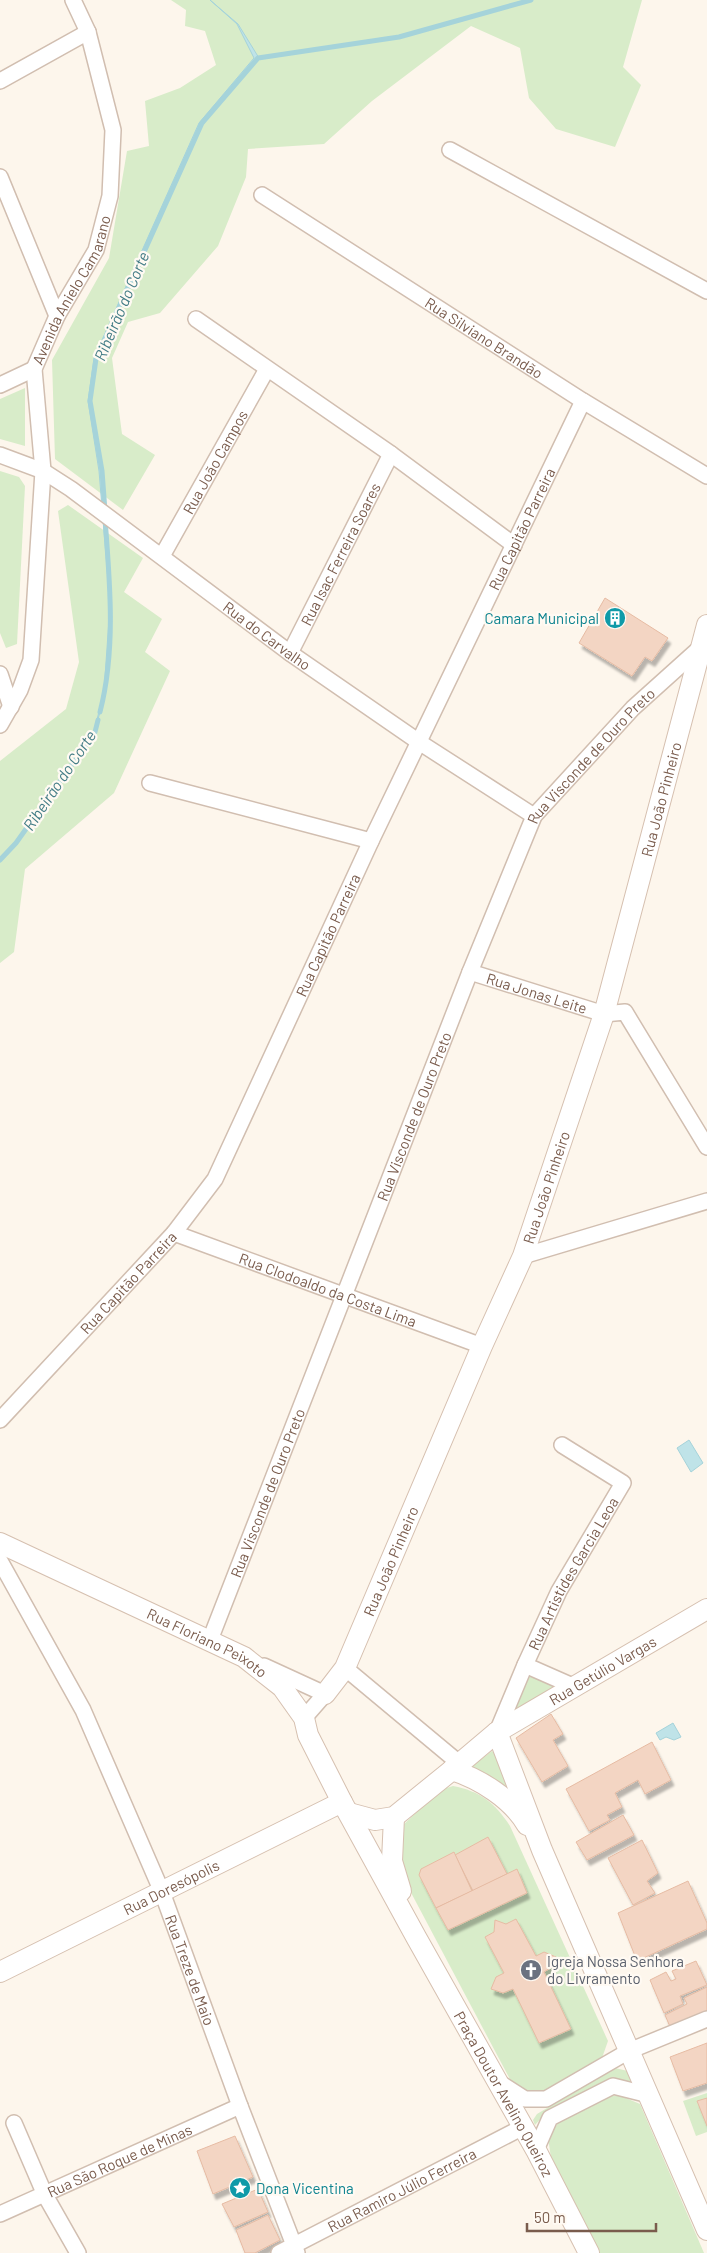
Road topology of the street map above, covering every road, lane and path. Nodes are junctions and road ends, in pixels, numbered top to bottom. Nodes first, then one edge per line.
1 (73, 0) edge
2 (88, 32) junction
3 (0, 81) edge
4 (450, 150) dead end
5 (0, 177) edge
6 (262, 195) dead end
7 (707, 292) edge
8 (57, 316) junction
9 (196, 319) dead end
10 (34, 369) junction
11 (267, 369) junction
12 (0, 386) edge
13 (583, 400) junction
14 (391, 454) junction
15 (0, 455) edge
16 (43, 471) junction
17 (707, 476) edge
18 (514, 545) junction
19 (162, 556) junction
20 (707, 625) edge
21 (702, 646) junction
22 (290, 653) junction
23 (23, 680) junction
24 (2, 684) edge
25 (10, 707) junction
26 (0, 726) edge
27 (419, 742) junction
28 (150, 783) dead end
29 (534, 816) junction
30 (371, 841) junction
31 (470, 972) junction
32 (604, 1014) junction
33 (707, 1147) edge
34 (707, 1201) edge
35 (174, 1233) junction
36 (523, 1256) junction
37 (345, 1297) junction
38 (482, 1346) junction
39 (0, 1420) edge
40 (562, 1445) dead end
41 (0, 1543) edge
42 (0, 1561) edge
43 (707, 1609) edge
44 (210, 1640) junction
45 (244, 1657) junction
46 (525, 1665) junction
47 (345, 1668) junction
48 (575, 1687) junction
49 (316, 1690) junction
50 (300, 1711) junction
51 (497, 1732) junction
52 (455, 1767) junction
53 (346, 1807) junction
54 (394, 1817) junction
55 (542, 1850) junction
56 (162, 1892) junction
57 (416, 1937) junction
58 (0, 1972) edge
59 (707, 2019) edge
60 (629, 2051) junction
61 (499, 2082) junction
62 (649, 2095) junction
63 (240, 2106) junction
64 (14, 2123) dead end
65 (523, 2127) junction
66 (540, 2142) junction
67 (45, 2194) junction
68 (0, 2214) edge
69 (707, 2230) edge
70 (295, 2249) edge
71 (78, 2253) edge
72 (279, 2253) edge
73 (589, 2253) edge

1 - 2 street, Avenida Anielo Camarano
2 - 3 street
2 - 8 street, Avenida Anielo Camarano
4 - 7 street
5 - 8 street
6 - 13 street, Rua Silviano Brandão
8 - 10 street, Avenida Anielo Camarano
9 - 11 street
10 - 12 street
10 - 16 street, Avenida Anielo Camarano
11 - 14 street
11 - 19 street, Rua João Campos
13 - 17 street, Rua Silviano Brandão
13 - 18 street, Rua Capitão Parreira
14 - 18 street
14 - 22 street, Rua Isac Ferreira Soares
15 - 16 street, Rua do Carvalho
16 - 19 street, Rua do Carvalho
16 - 23 street, Avenida Anielo Camarano
18 - 27 street, Rua Capitão Parreira
19 - 22 street, Rua do Carvalho
20 - 21 street, Rua João Pinheiro
21 - 29 street, Rua Visconde de Ouro Preto
21 - 32 street, Rua João Pinheiro
22 - 27 street, Rua do Carvalho
23 - 24 street
23 - 25 street, Avenida Anielo Camarano
24 - 25 street
25 - 26 street, Avenida Anielo Camarano
27 - 29 street, Rua do Carvalho
27 - 30 street, Rua Capitão Parreira
28 - 30 street
29 - 31 street, Rua Visconde de Ouro Preto
30 - 35 street, Rua Capitão Parreira
31 - 32 street, Rua Jonas Leite
31 - 37 street, Rua Visconde de Ouro Preto
32 - 33 street, Rua Jonas Leite
32 - 36 street, Rua João Pinheiro
34 - 36 street
35 - 37 street, Rua Clodoaldo da Costa Lima
35 - 39 street, Rua Capitão Parreira
36 - 38 street, Rua João Pinheiro
37 - 38 street, Rua Clodoaldo da Costa Lima
37 - 44 street, Rua Visconde de Ouro Preto
38 - 47 street, Rua João Pinheiro
40 - 46 street, Rua Artistides Garcia Leoa
41 - 44 street, Rua Floriano Peixoto
42 - 56 street, Rua Treze de Maio
43 - 48 street, Rua Getúlio Vargas
44 - 45 street, Rua Floriano Peixoto
45 - 49 street
45 - 50 street, Rua Floriano Peixoto
46 - 48 street
46 - 51 street, Rua Artistides Garcia Leoa
47 - 49 street, Rua João Pinheiro
47 - 52 street
48 - 51 street, Rua Getúlio Vargas
49 - 50 street, Rua João Pinheiro
50 - 53 street, Rua Floriano Peixoto
51 - 52 street
51 - 55 street
52 - 54 street
52 - 55 street
53 - 54 street
53 - 56 street, Rua Doresópolis
53 - 57 street, Praça Doutor Avelino Queiroz
54 - 57 street, Praça Doutor Avelino Queiroz
55 - 60 street
56 - 58 street, Rua Doresópolis
56 - 63 street, Rua Treze de Maio
57 - 61 street, Praça Doutor Avelino Queiroz
59 - 60 street
60 - 61 street, Praça Doutor Avelino Queiroz
60 - 62 street
61 - 65 street, Praça Doutor Avelino Queiroz
62 - 66 street, Praça Doutor Avelino Queiroz
62 - 69 street
63 - 67 street, Rua São Roque de Minas
63 - 70 street, Rua Treze de Maio
64 - 67 street
65 - 66 street, Praça Doutor Avelino Queiroz
65 - 70 street, Rua Ramiro Júlio Ferreira
66 - 73 street, Praça Doutor Avelino Queiroz
67 - 68 street, Rua São Roque de Minas
67 - 71 street
70 - 72 street, Rua Ramiro Júlio Ferreira

